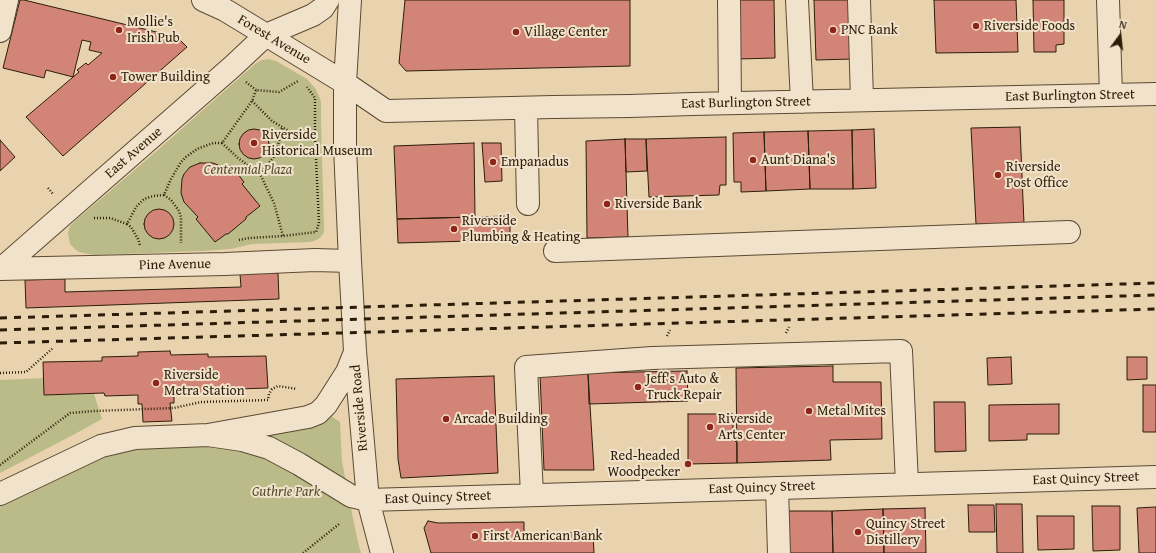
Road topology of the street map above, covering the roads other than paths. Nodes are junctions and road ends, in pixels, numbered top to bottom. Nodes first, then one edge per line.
1 (8, 0) edge
2 (202, 0) edge
3 (328, 0) edge
4 (350, 0) edge
5 (729, 0) edge
6 (797, 0) edge
7 (859, 0) edge
8 (1108, 0) edge
9 (0, 31) edge
10 (266, 35) junction
11 (345, 83) junction
12 (1156, 94) edge
13 (1111, 95) junction
14 (862, 100) junction
15 (802, 102) junction
16 (730, 103) junction
17 (526, 108) junction
18 (528, 204) dead end
19 (1069, 232) dead end
20 (555, 251) dead end
21 (350, 261) junction
22 (1, 269) edge
23 (355, 351) junction
24 (208, 435) junction
25 (1156, 477) edge
26 (906, 484) junction
27 (777, 488) junction
28 (0, 494) edge
29 (532, 496) junction
30 (368, 500) junction
31 (382, 553) edge
32 (778, 553) edge

1 - 9 street
2 - 10 street, Forest Avenue
3 - 10 street
4 - 11 street, Riverside Road
5 - 16 street
6 - 15 street
7 - 14 street
8 - 13 street
10 - 11 street, Forest Avenue
10 - 22 street, East Avenue
11 - 17 street, East Burlington Street
11 - 21 street, Riverside Road
12 - 13 street, East Burlington Street
13 - 14 street, East Burlington Street
14 - 15 street, East Burlington Street
15 - 16 street, East Burlington Street
16 - 17 street, East Burlington Street
17 - 18 street
19 - 20 street
21 - 22 street, Pine Avenue
21 - 23 street, Riverside Road
23 - 24 street
23 - 30 street, Riverside Road
24 - 28 street
24 - 30 street, East Quincy Street
25 - 26 street, East Quincy Street
26 - 27 street, East Quincy Street
26 - 29 street
27 - 29 street, East Quincy Street
27 - 32 street
29 - 30 street, East Quincy Street
30 - 31 street, Riverside Road

